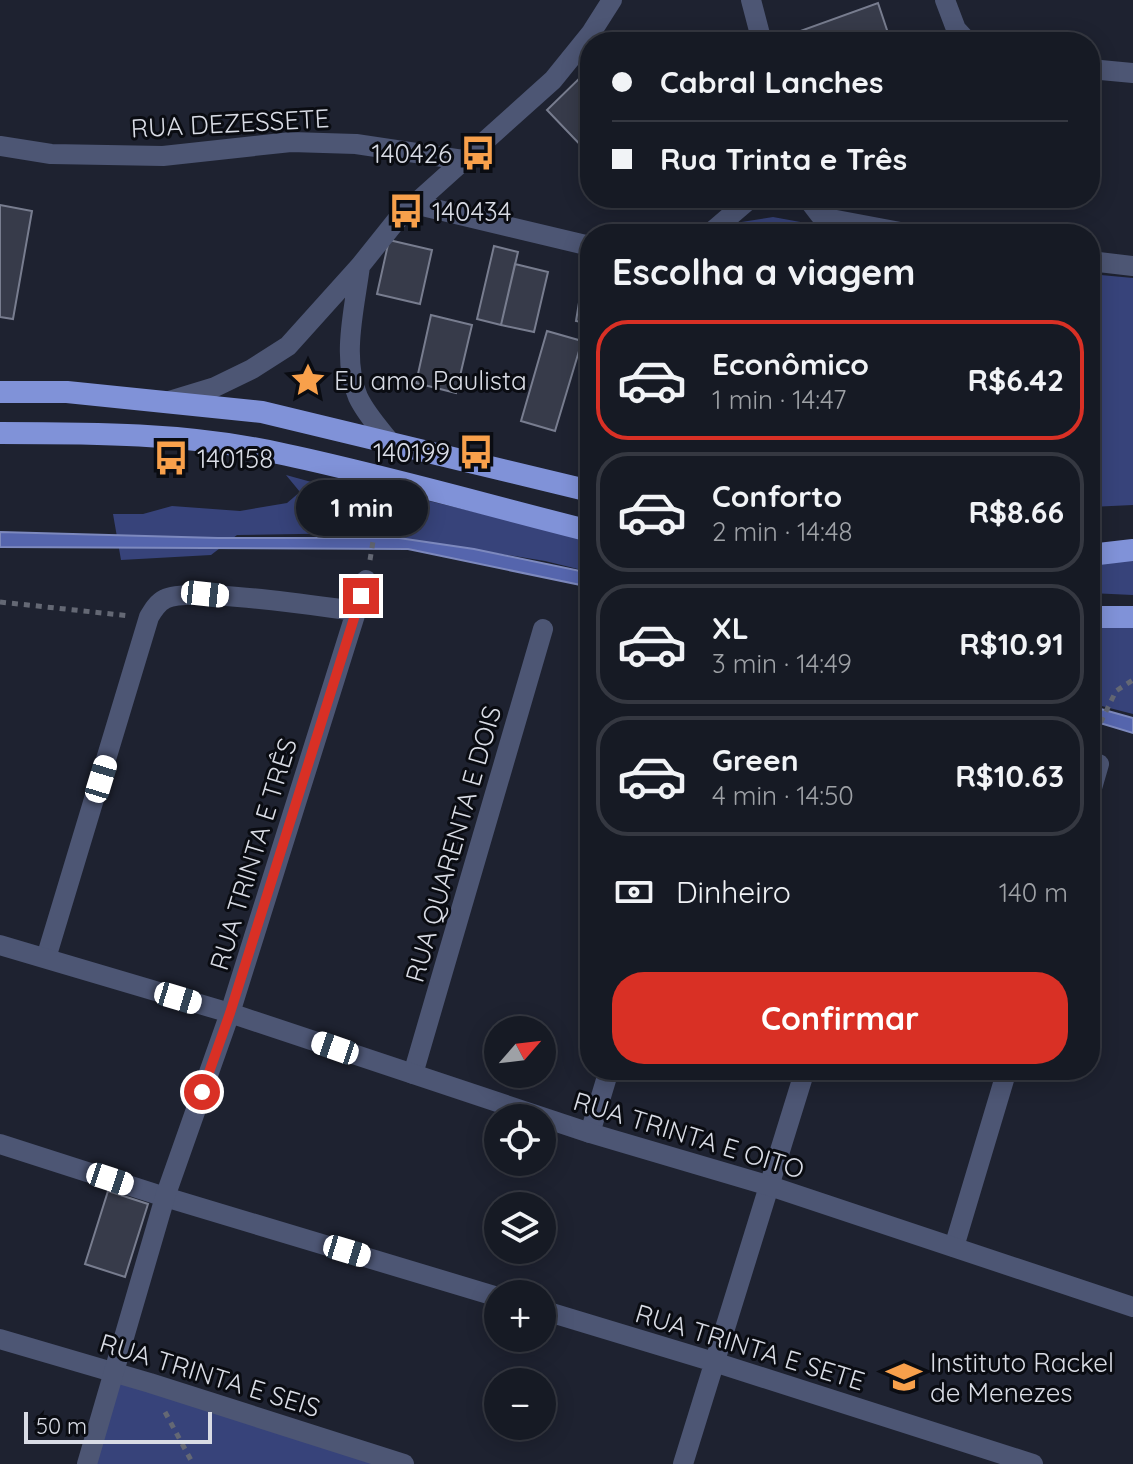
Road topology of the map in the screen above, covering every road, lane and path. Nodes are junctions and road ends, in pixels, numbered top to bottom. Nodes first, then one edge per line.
1 (612, 0) edge
2 (751, 0) edge
3 (945, 0) edge
4 (592, 32) edge
5 (759, 32) edge
6 (959, 32) edge
7 (580, 47) edge
8 (1100, 70) edge
9 (1133, 73) edge
10 (0, 146) edge
11 (463, 160) junction
12 (414, 204) junction
13 (739, 208) edge
14 (815, 208) edge
15 (721, 224) edge
16 (858, 224) edge
17 (580, 244) edge
18 (1100, 262) edge
19 (360, 266) junction
20 (1133, 266) edge
21 (0, 392) edge
22 (167, 401) junction
23 (0, 433) edge
24 (391, 443) junction
25 (580, 489) edge
26 (377, 515) dead end
27 (580, 528) edge
28 (1133, 550) edge
29 (1100, 554) edge
30 (370, 558) dead end
31 (366, 580) dead end
32 (0, 602) edge
33 (356, 611) junction
34 (149, 617) junction
35 (1100, 617) edge
36 (1133, 617) edge
37 (543, 629) dead end
38 (1133, 680) edge
39 (1100, 724) edge
40 (0, 945) edge
41 (46, 958) junction
42 (230, 1013) junction
43 (413, 1074) junction
44 (606, 1080) edge
45 (802, 1080) edge
46 (1004, 1080) edge
47 (590, 1133) junction
48 (0, 1144) edge
49 (770, 1186) junction
50 (165, 1197) junction
51 (954, 1247) junction
52 (484, 1293) edge
53 (1132, 1305) edge
54 (556, 1314) edge
55 (0, 1339) edge
56 (714, 1362) junction
57 (115, 1372) junction
58 (150, 1383) junction
59 (87, 1464) edge
60 (193, 1464) edge
61 (404, 1464) edge
62 (683, 1464) edge
63 (1033, 1464) edge

1 - 4 street
2 - 5 street
3 - 6 street
7 - 11 street
8 - 9 street
10 - 11 street, RUA DEZESSETE
11 - 12 street
12 - 17 street
12 - 19 street
13 - 15 street
14 - 16 street
18 - 20 street
19 - 22 street
19 - 24 street
21 - 22 highway
22 - 24 highway
23 - 27 highway
24 - 25 highway
26 - 30 path
28 - 29 highway
31 - 33 street, RUA TRINTA E TRÊS
32 - 34 path
33 - 34 street
33 - 42 street, RUA TRINTA E TRÊS
34 - 41 street
35 - 36 highway
37 - 43 street, RUA QUARENTA E DOIS
38 - 39 path
40 - 41 street, RUA TRINTA E OITO
41 - 42 street, RUA TRINTA E OITO
42 - 43 street, RUA TRINTA E OITO
42 - 50 street, RUA TRINTA E TRÊS
43 - 47 street, RUA TRINTA E OITO
44 - 47 street
45 - 49 street
46 - 51 street
47 - 49 street, RUA TRINTA E OITO
48 - 50 street
49 - 51 street, RUA TRINTA E OITO
49 - 56 street
50 - 52 street
50 - 57 street, RUA TRINTA E TRÊS
51 - 53 street, RUA TRINTA E OITO
54 - 56 street, RUA TRINTA E SETE
55 - 57 street, RUA TRINTA E SEIS
56 - 62 street
56 - 63 street, RUA TRINTA E SETE
57 - 58 street, RUA TRINTA E SEIS
57 - 59 street, RUA TRINTA E TRÊS
58 - 60 path
58 - 61 street, RUA TRINTA E SEIS

